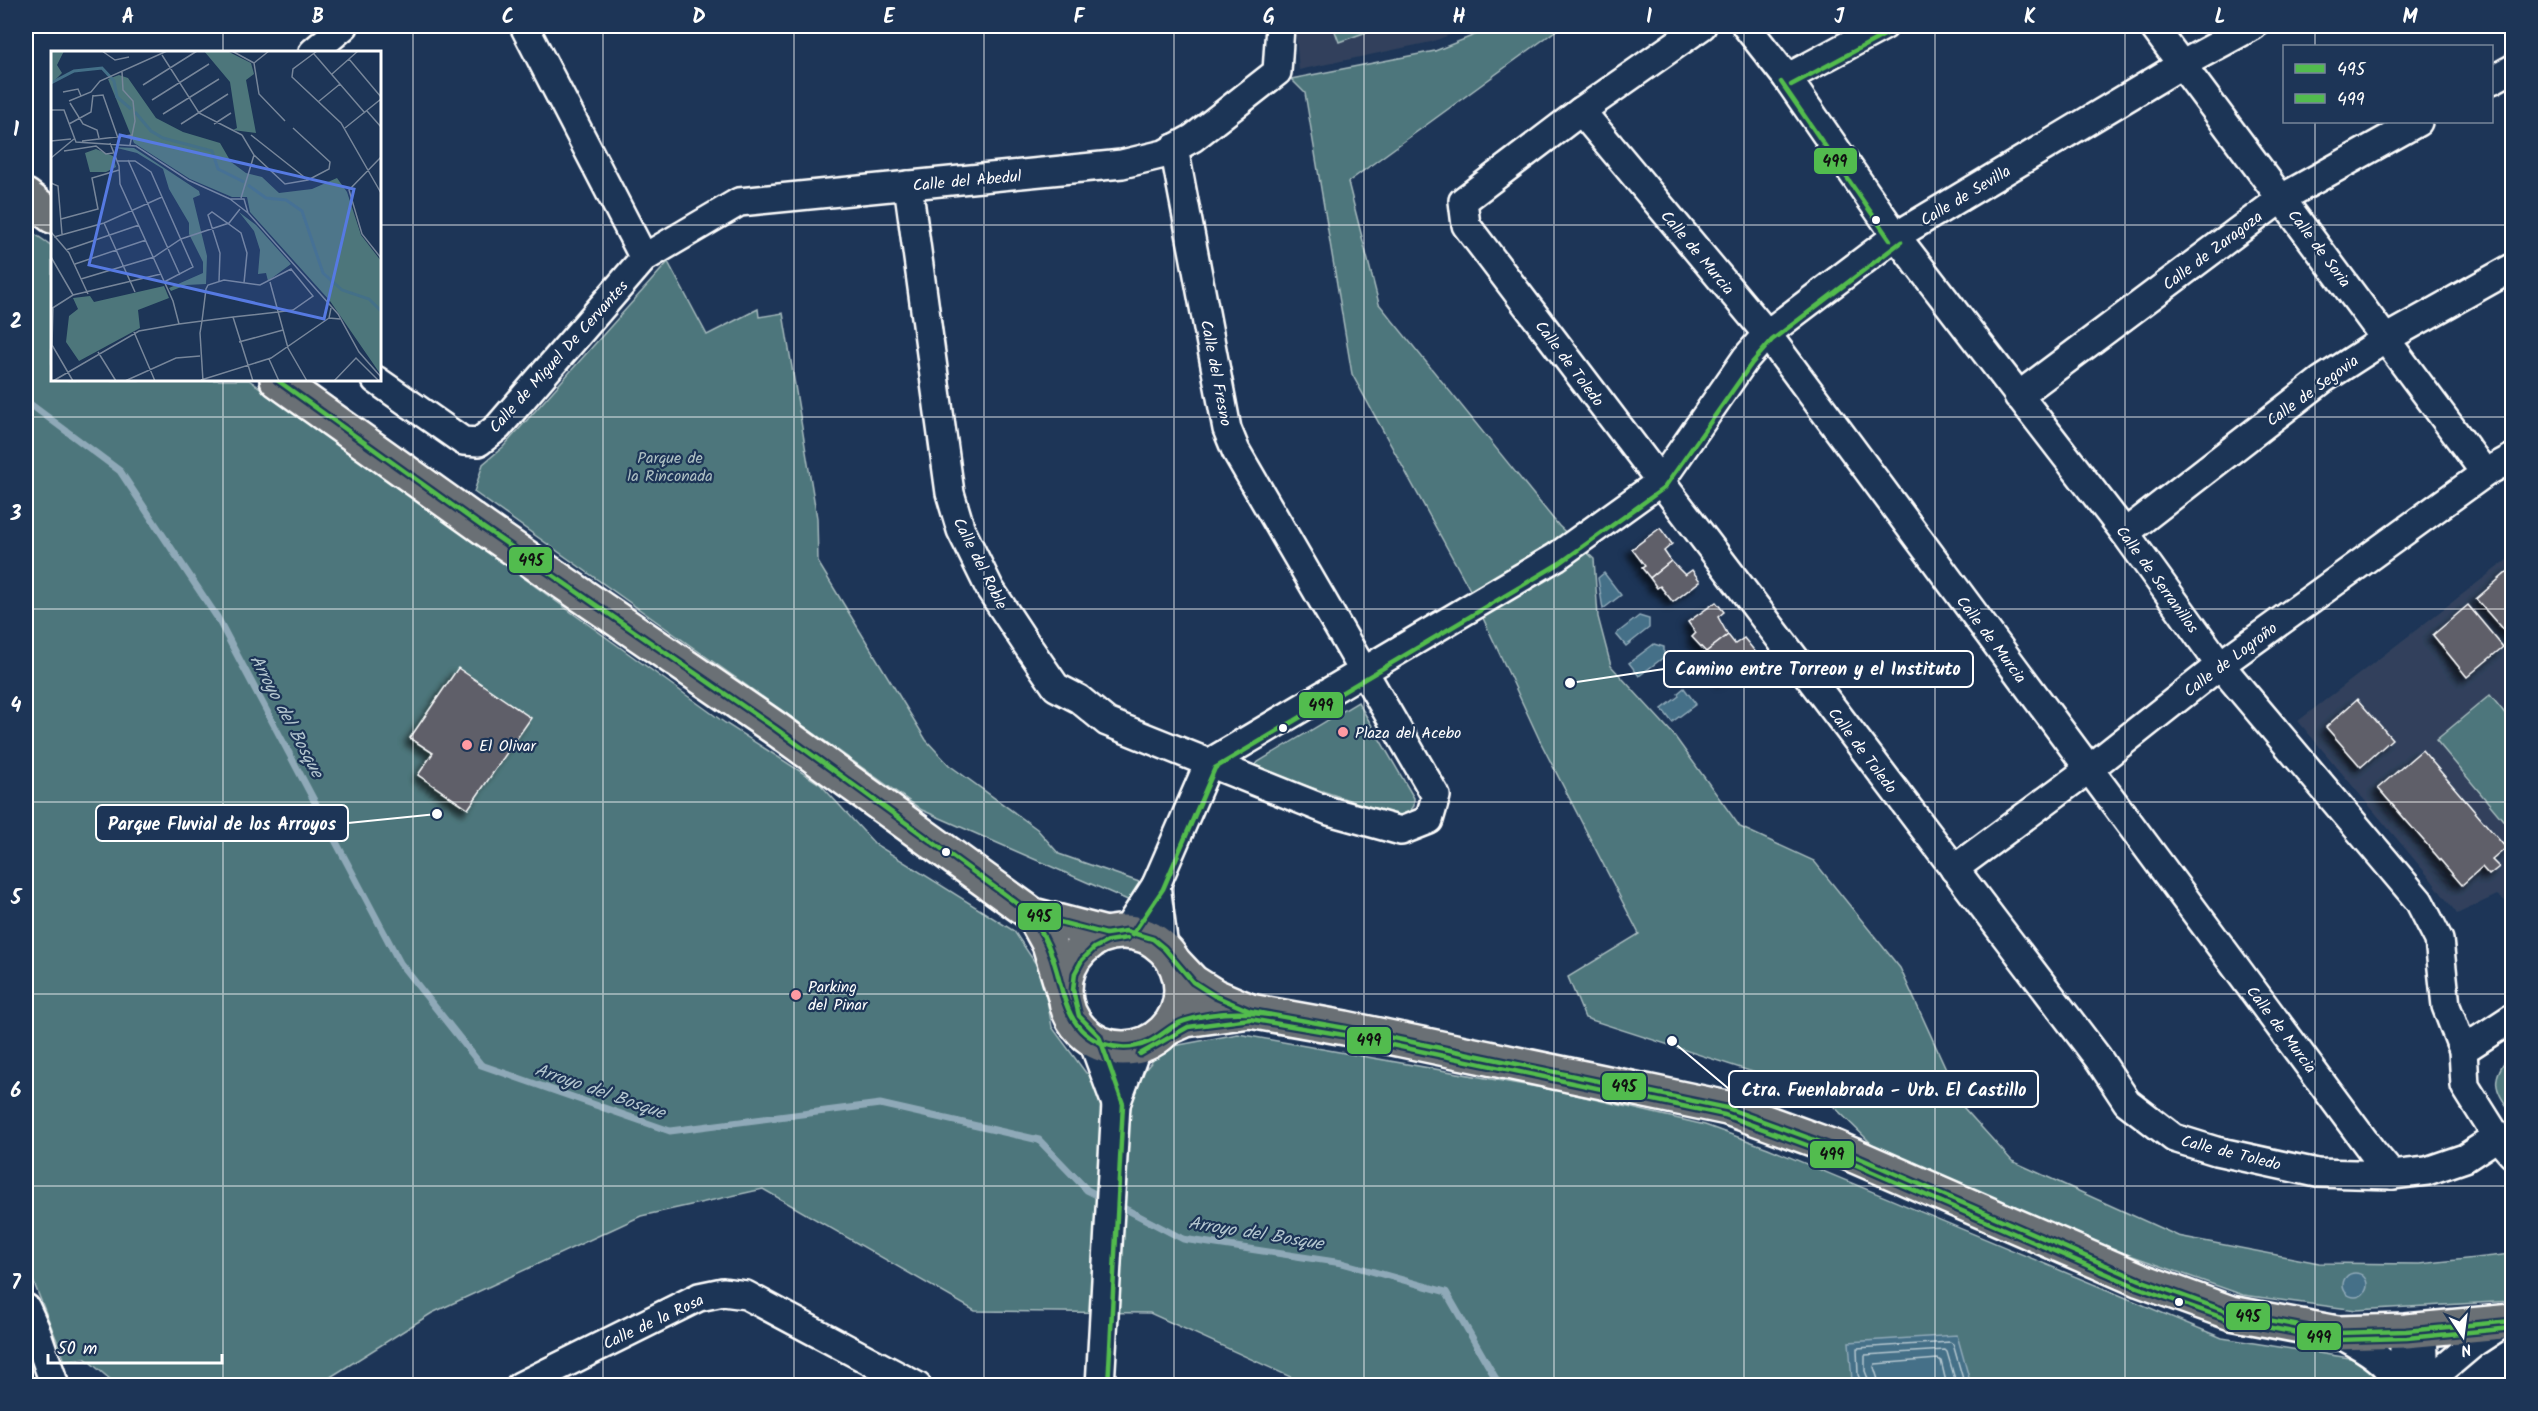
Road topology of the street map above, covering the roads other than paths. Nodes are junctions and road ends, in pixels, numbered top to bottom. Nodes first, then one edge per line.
1 (344, 26) edge
2 (524, 26) edge
3 (1280, 26) edge
4 (1702, 26) edge
5 (1746, 26) edge
6 (1884, 26) edge
7 (2153, 26) edge
8 (2253, 26) edge
9 (315, 51) edge
10 (2181, 65) junction
11 (2512, 69) edge
12 (1787, 78) junction
13 (2493, 79) edge
14 (1581, 111) junction
15 (2416, 123) edge
16 (1174, 148) junction
17 (908, 184) junction
18 (26, 196) edge
19 (2282, 198) junction
20 (51, 215) edge
21 (1896, 236) junction
22 (644, 258) junction
23 (2512, 268) edge
24 (1767, 334) junction
25 (2386, 338) junction
26 (278, 381) edge
27 (377, 381) edge
28 (2018, 396) junction
29 (2512, 458) edge
30 (2485, 473) junction
31 (1660, 482) junction
32 (2125, 532) junction
33 (2220, 665) junction
34 (1364, 673) junction
35 (1209, 763) junction
36 (2089, 769) junction
37 (1954, 870) junction
38 (1156, 885) junction
39 (1034, 915) junction
40 (1116, 933) junction
41 (1170, 956) junction
42 (1068, 1008) junction
43 (1251, 1011) junction
44 (2512, 1018) edge
45 (1168, 1028) junction
46 (1092, 1040) junction
47 (1137, 1047) junction
48 (2463, 1050) junction
49 (1116, 1104) junction
50 (2505, 1145) edge
51 (2392, 1175) junction
52 (26, 1308) edge
53 (2508, 1322) edge
54 (2414, 1330) junction
55 (2337, 1333) junction
56 (2416, 1385) edge
57 (55, 1386) edge
58 (520, 1386) edge
59 (917, 1386) edge
60 (1100, 1386) edge
61 (2396, 1386) edge

1 - 9 street
2 - 22 street
3 - 16 street, Calle del Abedul
4 - 14 street, Calle de Toledo
5 - 12 street, Calle de Serranillos
6 - 12 street
7 - 10 street, Calle de Soria
8 - 10 street, Calle de Sevilla
10 - 19 street, Calle de Soria
10 - 21 street, Calle de Sevilla
11 - 13 street
12 - 21 street, Calle de Serranillos
14 - 24 street, Calle de Murcia
14 - 31 street, Calle de Toledo
15 - 19 street, Calle de Zaragoza
16 - 17 street, Calle del Abedul
16 - 34 street, Calle del Fresno
17 - 22 street, Calle del Abedul
17 - 35 street, Calle del Roble
18 - 20 main road
19 - 25 street, Calle de Soria
19 - 28 street, Calle de Zaragoza
21 - 24 street, Calle de Sevilla
21 - 28 street, Calle de Serranillos
22 - 27 street, Calle de Miguel De Cervantes
23 - 25 street, Calle de Segovia
24 - 31 street, Calle de Sevilla
24 - 36 street, Calle de Murcia
25 - 30 street, Calle de Soria
25 - 32 street, Calle de Segovia
26 - 39 main road
28 - 32 street, Calle de Serranillos
29 - 30 street, Calle de Logroño
30 - 33 street, Calle de Logroño
31 - 34 street, Calle de Sevilla
31 - 37 street, Calle de Toledo
32 - 33 street, Calle de Serranillos
33 - 36 street, Calle de Logroño
33 - 48 street, Calle de Serranillos
34 - 35 street, Calle de Sevilla
34 - 35 street
35 - 38 street
36 - 37 street, Calle de Logroño
36 - 51 street, Calle de Murcia
37 - 51 street, Calle de Toledo
38 - 40 street
38 - 41 street
39 - 40 main road
39 - 42 main road
40 - 41 main road
40 - 42 main road
41 - 43 main road
41 - 45 main road
42 - 46 main road
43 - 45 main road
43 - 55 main road
44 - 48 street
45 - 47 main road
46 - 47 main road
46 - 49 street
47 - 49 street
48 - 50 street, Calle de Serranillos
49 - 60 street
50 - 51 street, Calle de Toledo
52 - 57 street
53 - 54 main road
53 - 56 street
54 - 55 main road
54 - 56 street
55 - 61 street
58 - 59 street, Calle de la Rosa

